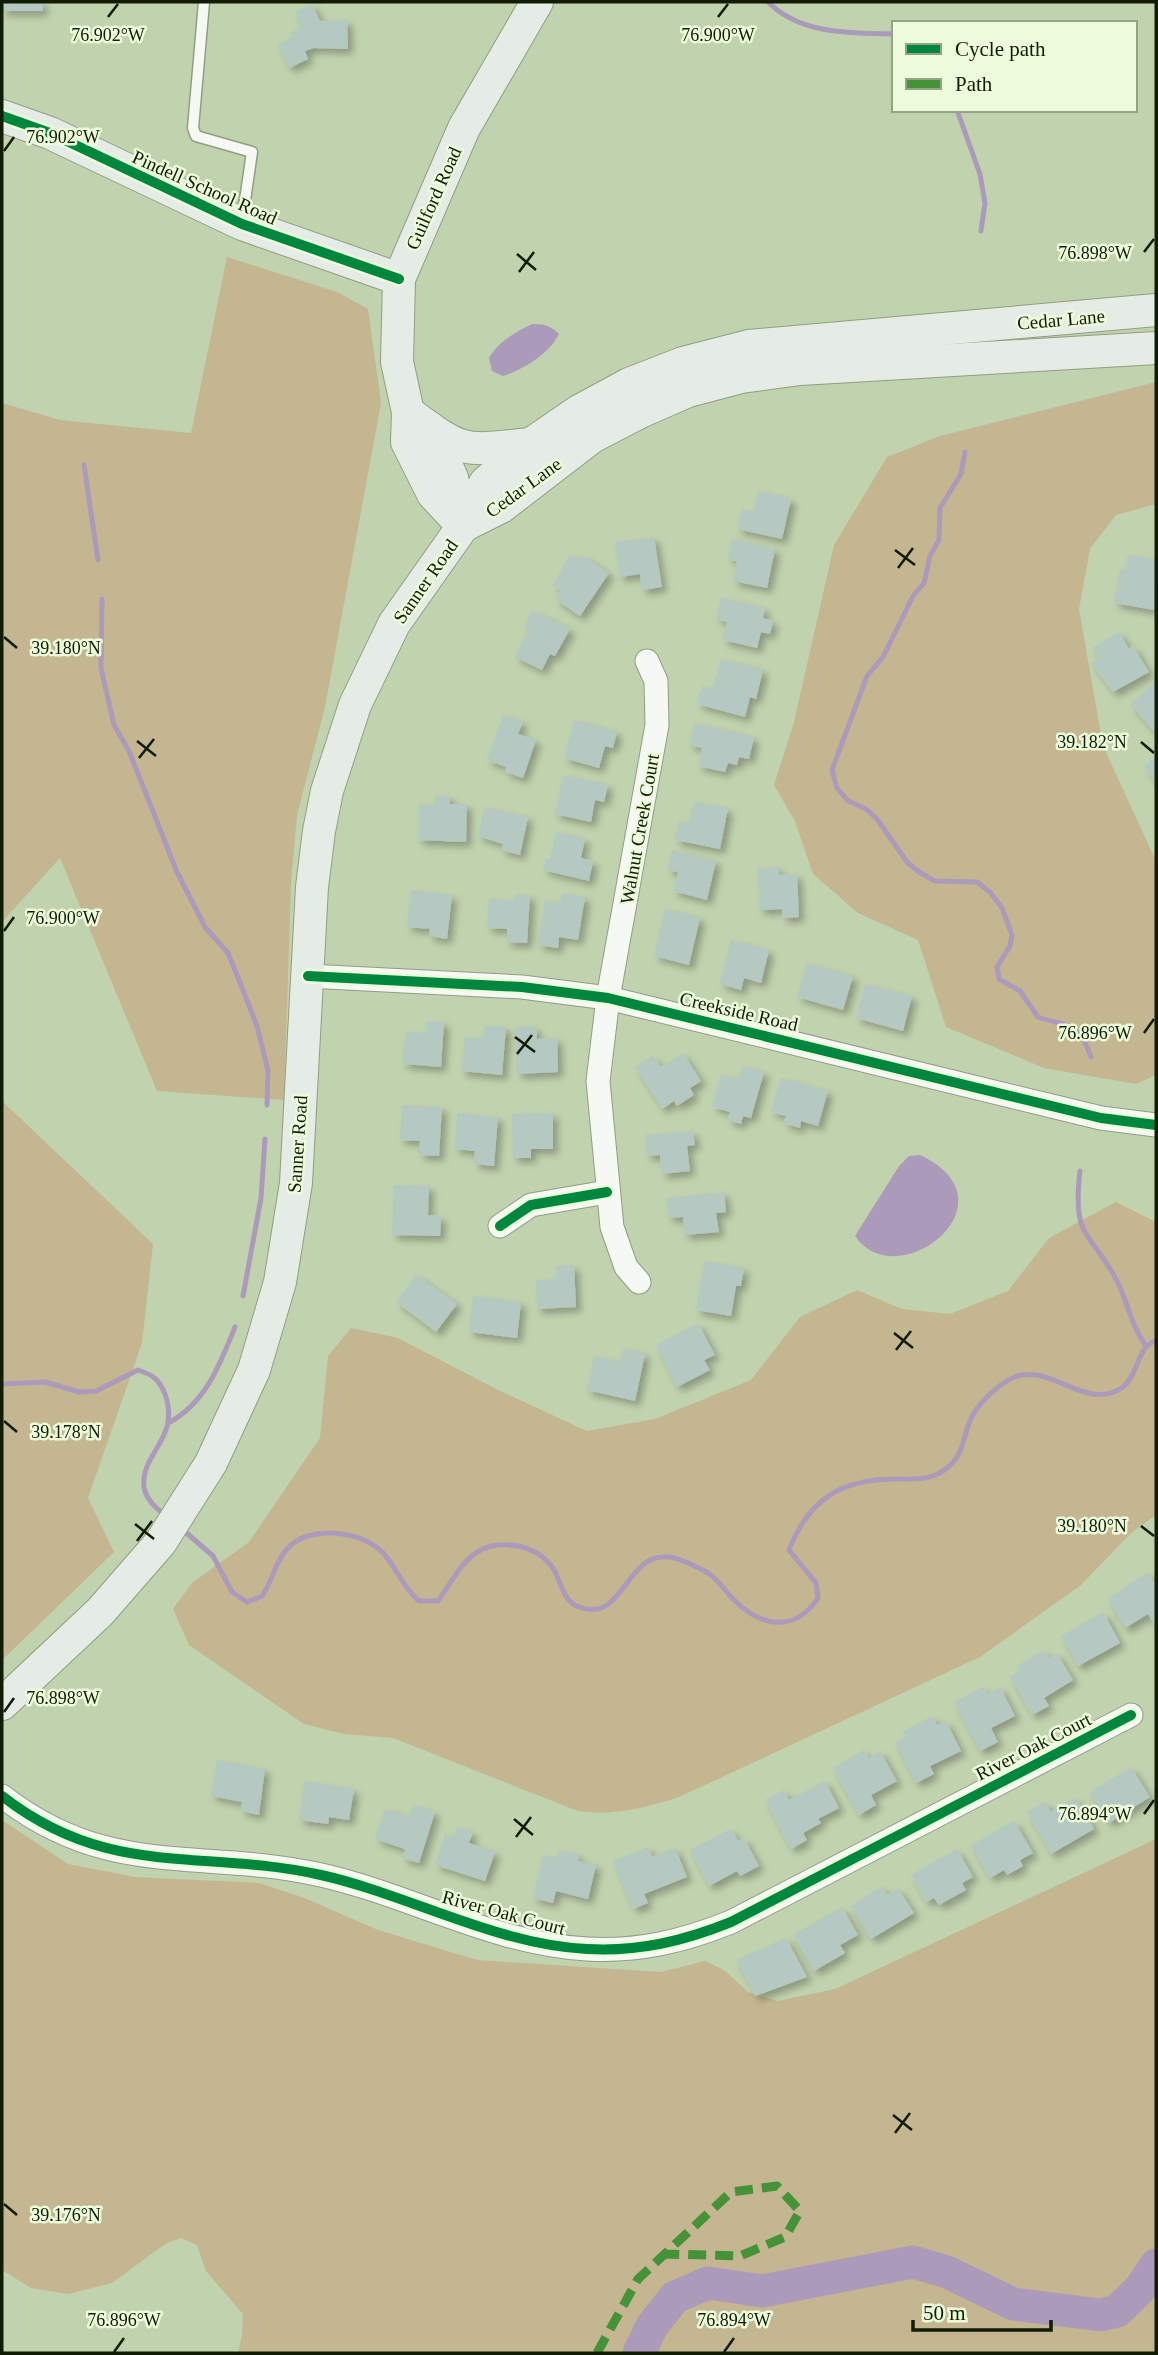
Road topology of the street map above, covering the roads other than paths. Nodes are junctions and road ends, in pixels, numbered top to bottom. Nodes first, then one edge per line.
1 (204, 2) edge
2 (537, 2) edge
3 (2, 116) edge
4 (242, 224) junction
5 (399, 279) junction
6 (1156, 310) edge
7 (1156, 348) edge
8 (419, 420) junction
9 (531, 444) junction
10 (463, 526) junction
11 (647, 660) dead end
12 (308, 975) junction
13 (608, 998) junction
14 (1156, 1125) edge
15 (607, 1192) junction
16 (500, 1226) dead end
17 (639, 1282) dead end
18 (2, 1704) edge
19 (1131, 1715) dead end
20 (2, 1796) edge

1 - 4 lane
2 - 5 main road, Guilford Road
3 - 4 main road, Pindell School Road
4 - 5 main road, Pindell School Road
5 - 8 main road, Guilford Road
6 - 9 main road, Cedar Lane
7 - 10 main road, Cedar Lane
8 - 9 main road
8 - 10 main road, Guilford Road
9 - 10 main road, Cedar Lane
10 - 12 main road, Sanner Road
11 - 13 street, Walnut Creek Court
12 - 13 street, Creekside Road
12 - 18 main road, Sanner Road
13 - 14 street, Creekside Road
13 - 15 street, Walnut Creek Court
15 - 16 street
15 - 17 street, Walnut Creek Court
19 - 20 street, River Oak Court

